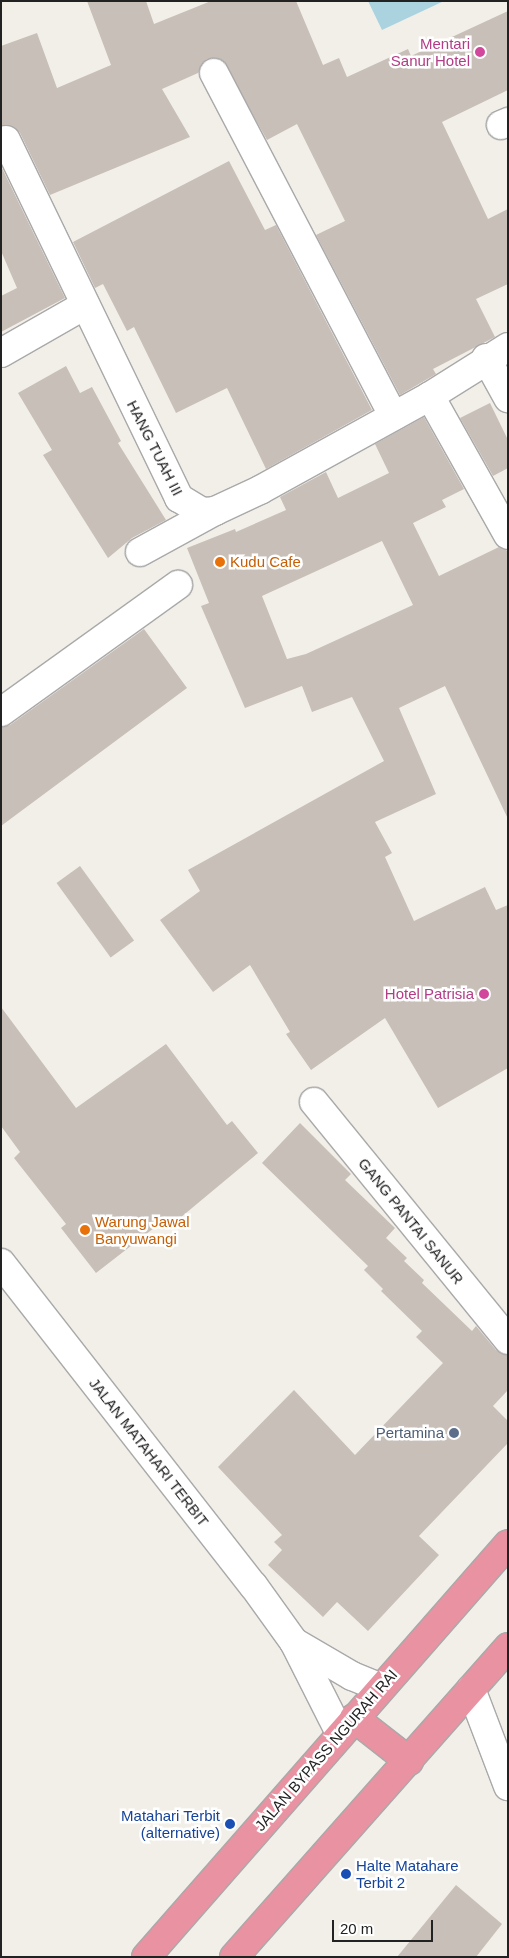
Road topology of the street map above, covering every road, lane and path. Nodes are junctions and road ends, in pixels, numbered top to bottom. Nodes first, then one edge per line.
1 (214, 74) dead end
2 (6, 140) dead end
3 (85, 305) junction
4 (497, 352) edge
5 (1, 353) edge
6 (430, 396) junction
7 (508, 398) edge
8 (393, 416) junction
9 (215, 511) junction
10 (508, 535) edge
11 (140, 552) dead end
12 (178, 585) dead end
13 (1, 712) edge
14 (314, 1102) dead end
15 (1, 1264) edge
16 (508, 1340) edge
17 (508, 1544) edge
18 (294, 1642) junction
19 (508, 1647) edge
20 (381, 1688) junction
21 (471, 1689) junction
22 (347, 1726) junction
23 (409, 1761) junction
24 (508, 1786) edge
25 (146, 1957) edge
26 (234, 1957) edge

1 - 8 street
2 - 3 street, HANG TUAH III
3 - 5 street
3 - 9 street, HANG TUAH III
4 - 6 street
4 - 7 street
6 - 8 street
6 - 10 street
8 - 9 street
9 - 11 street
12 - 13 street
14 - 16 street, GANG PANTAI SANUR
15 - 18 street, JALAN MATAHARI TERBIT
17 - 20 highway, JALAN BYPASS NGURAH RAI
18 - 20 street, JALAN MATAHARI TERBIT
18 - 22 street, JALAN MATAHARI TERBIT
19 - 21 highway
20 - 22 highway, JALAN BYPASS NGURAH RAI
21 - 23 highway
21 - 24 street
22 - 23 highway
22 - 25 highway, JALAN BYPASS NGURAH RAI
23 - 26 highway

